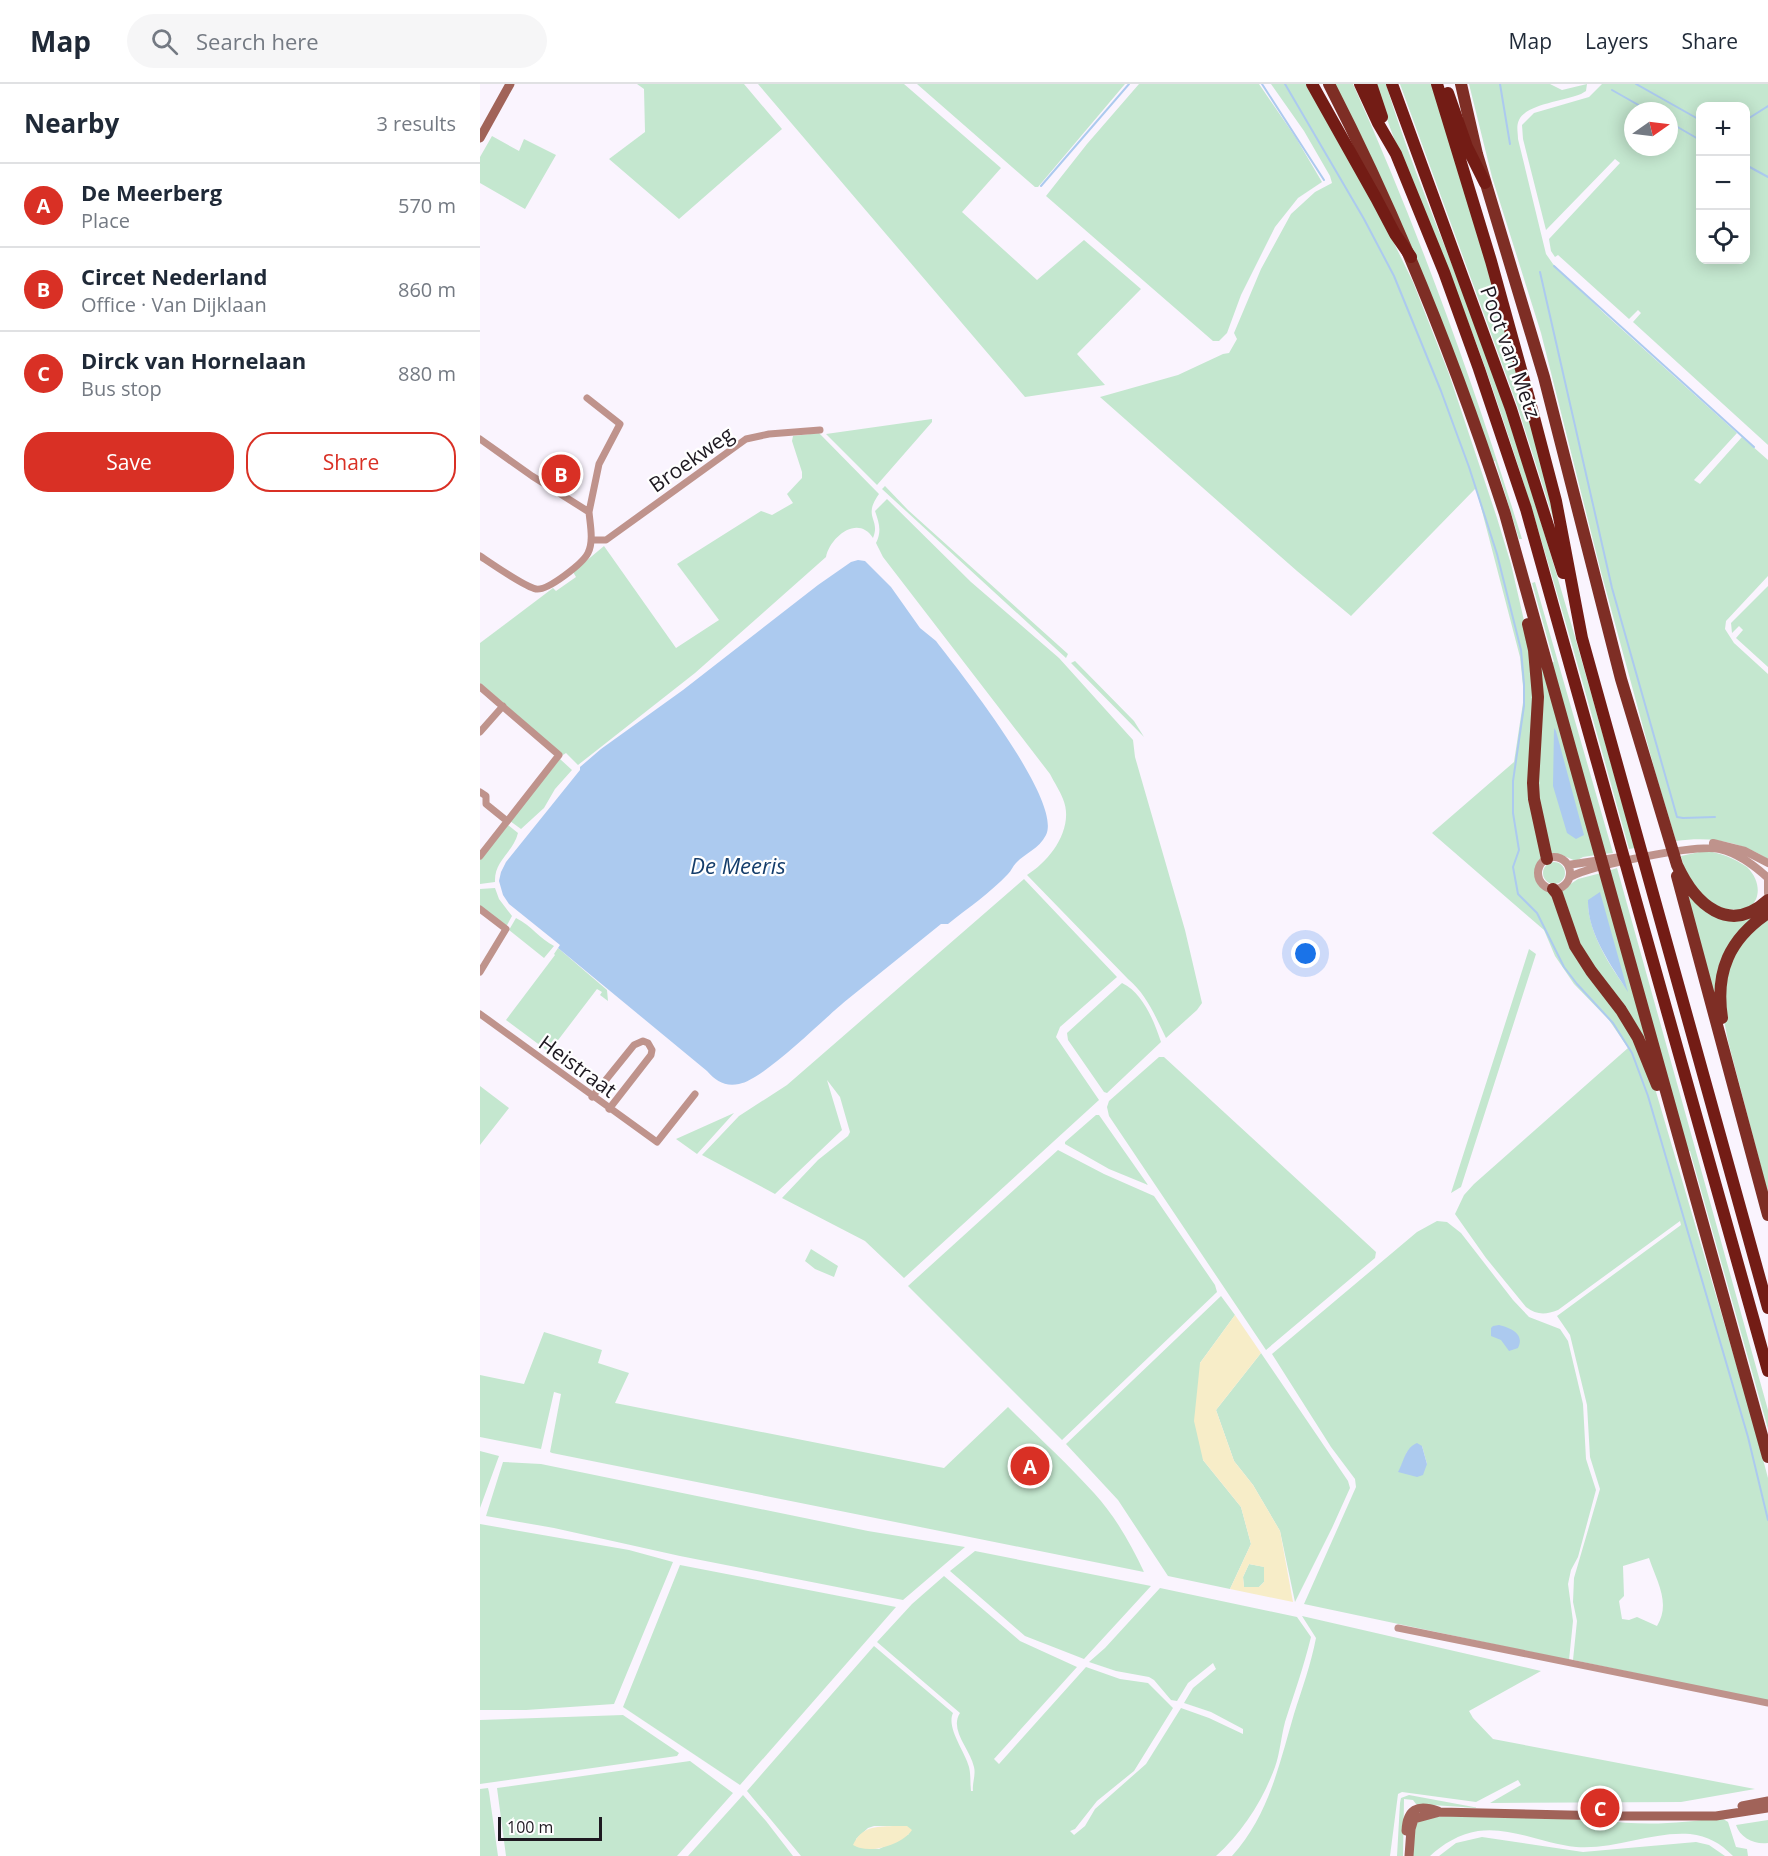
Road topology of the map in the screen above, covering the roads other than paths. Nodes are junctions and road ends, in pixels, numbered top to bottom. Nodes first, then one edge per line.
1 (510, 84) edge
2 (1312, 84) edge
3 (1329, 84) edge
4 (1360, 84) edge
5 (1371, 84) edge
6 (1392, 84) edge
7 (1437, 84) edge
8 (1445, 84) edge
9 (1461, 84) edge
10 (480, 138) edge
11 (1396, 154) junction
12 (1485, 183) junction
13 (1411, 257) junction
14 (587, 398) dead end
15 (820, 430) dead end
16 (480, 439) edge
17 (589, 512) junction
18 (591, 540) junction
19 (480, 556) edge
20 (1523, 578) junction
21 (1582, 638) junction
22 (480, 687) edge
23 (503, 706) junction
24 (480, 732) edge
25 (1654, 788) junction
26 (480, 792) edge
27 (483, 805) edge
28 (507, 821) junction
29 (1682, 848) junction
30 (480, 856) edge
31 (1547, 859) junction
32 (1768, 863) edge
33 (1568, 865) junction
34 (1594, 865) junction
35 (1570, 877) junction
36 (1768, 878) edge
37 (1553, 889) junction
38 (1768, 893) edge
39 (1768, 900) edge
40 (480, 909) edge
41 (1768, 913) edge
42 (482, 970) edge
43 (480, 1014) edge
44 (1733, 1080) junction
45 (695, 1094) dead end
46 (592, 1096) junction
47 (609, 1109) junction
48 (1682, 1148) junction
49 (1768, 1215) edge
50 (1768, 1308) edge
51 (1768, 1371) edge
52 (1768, 1457) edge
53 (1398, 1628) dead end
54 (1768, 1703) edge
55 (1768, 1801) edge
56 (1768, 1808) edge
57 (1692, 1816) junction
58 (1408, 1856) edge

1 - 10 main road
2 - 13 highway
3 - 13 highway
4 - 11 highway
5 - 11 highway
6 - 21 highway, Poot van Metz
7 - 21 highway
8 - 12 highway
9 - 12 highway
11 - 51 highway
12 - 25 highway
13 - 20 highway
14 - 17 street
15 - 18 street, Broekweg
16 - 17 street
17 - 18 street
18 - 19 street
20 - 31 highway
20 - 48 highway
21 - 50 highway
22 - 23 street
23 - 24 street
23 - 28 street
25 - 39 highway
25 - 44 highway
26 - 27 street
27 - 28 street
28 - 30 street
29 - 32 street
29 - 34 street
29 - 36 street
31 - 33 street
31 - 37 street
33 - 34 street
33 - 35 street
34 - 35 street
35 - 37 street
36 - 38 street
37 - 48 highway
40 - 42 street
41 - 44 highway
43 - 46 street, Heistraat
44 - 49 highway
45 - 47 street, Heistraat
46 - 47 street, Heistraat
46 - 47 street
48 - 52 highway
53 - 54 street
55 - 57 main road
56 - 57 main road
57 - 58 main road

